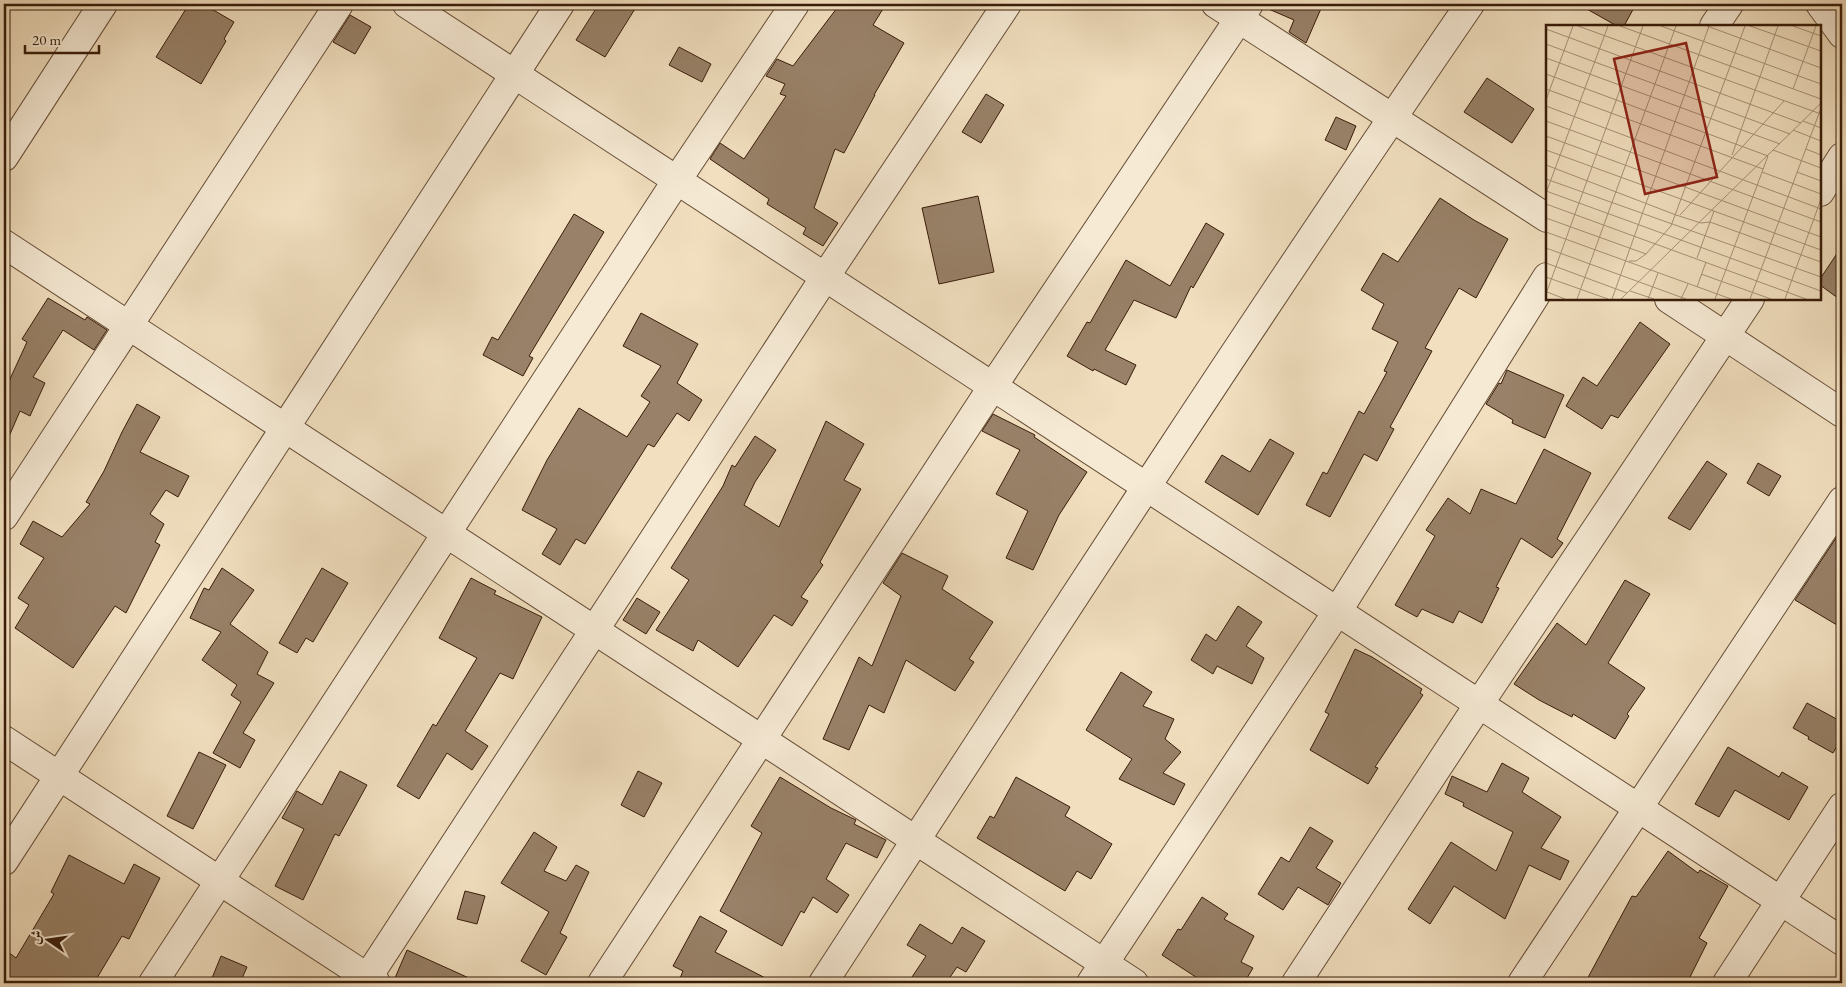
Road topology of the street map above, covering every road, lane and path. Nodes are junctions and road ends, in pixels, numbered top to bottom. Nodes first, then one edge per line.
1 (103, 4) edge
2 (338, 4) edge
3 (407, 4) edge
4 (560, 4) edge
5 (795, 4) edge
6 (1007, 4) edge
7 (1216, 4) edge
8 (1470, 4) edge
9 (1729, 4) edge
10 (1820, 4) edge
11 (1244, 11) edge
12 (1715, 25) edge
13 (1842, 34) edge
14 (514, 73) junction
15 (1392, 118) junction
16 (4, 157) edge
17 (1842, 157) edge
18 (677, 180) junction
19 (1821, 190) edge
20 (1546, 217) edge
21 (4, 244) edge
22 (825, 277) junction
23 (1546, 279) edge
24 (1670, 300) edge
25 (1749, 300) edge
26 (128, 326) junction
27 (1725, 337) junction
28 (993, 386) junction
29 (1842, 413) edge
30 (284, 428) junction
31 (1146, 487) junction
32 (1842, 501) edge
33 (4, 516) edge
34 (446, 533) junction
35 (1337, 612) junction
36 (594, 630) junction
37 (1479, 704) junction
38 (4, 740) edge
39 (762, 740) junction
40 (59, 776) junction
41 (1842, 807) edge
42 (1637, 808) junction
43 (916, 840) junction
44 (4, 861) edge
45 (220, 881) junction
46 (1780, 901) junction
47 (1842, 941) edge
48 (1098, 973) edge
49 (369, 981) edge
50 (153, 983) edge
51 (602, 983) edge
52 (823, 983) edge
53 (1134, 983) edge
54 (1296, 983) edge
55 (1522, 983) edge
56 (1727, 983) edge

1 - 16 street
2 - 26 street
3 - 14 street
4 - 14 street
5 - 18 street
6 - 22 street
7 - 11 street
8 - 15 street
9 - 12 street
10 - 13 street
11 - 15 street
11 - 28 street
14 - 18 street
14 - 30 street
15 - 20 street
15 - 31 street
17 - 19 street
18 - 22 street
18 - 34 street
21 - 26 street
22 - 28 street
22 - 36 street
23 - 35 street
24 - 27 street
25 - 27 street
26 - 30 street
26 - 33 street
27 - 29 street
27 - 37 street
28 - 31 street
28 - 39 street
30 - 34 street
30 - 40 street
31 - 35 street
31 - 43 street
32 - 42 street
34 - 36 street
34 - 45 street
35 - 37 street
35 - 48 street
36 - 39 street
36 - 49 street
37 - 42 street
37 - 54 street
38 - 40 street
39 - 43 street
39 - 51 street
40 - 44 street
40 - 45 street
41 - 46 street
42 - 46 street
42 - 55 street
43 - 48 street
43 - 52 street
45 - 49 street
45 - 50 street
46 - 47 street
46 - 56 street
48 - 53 street

